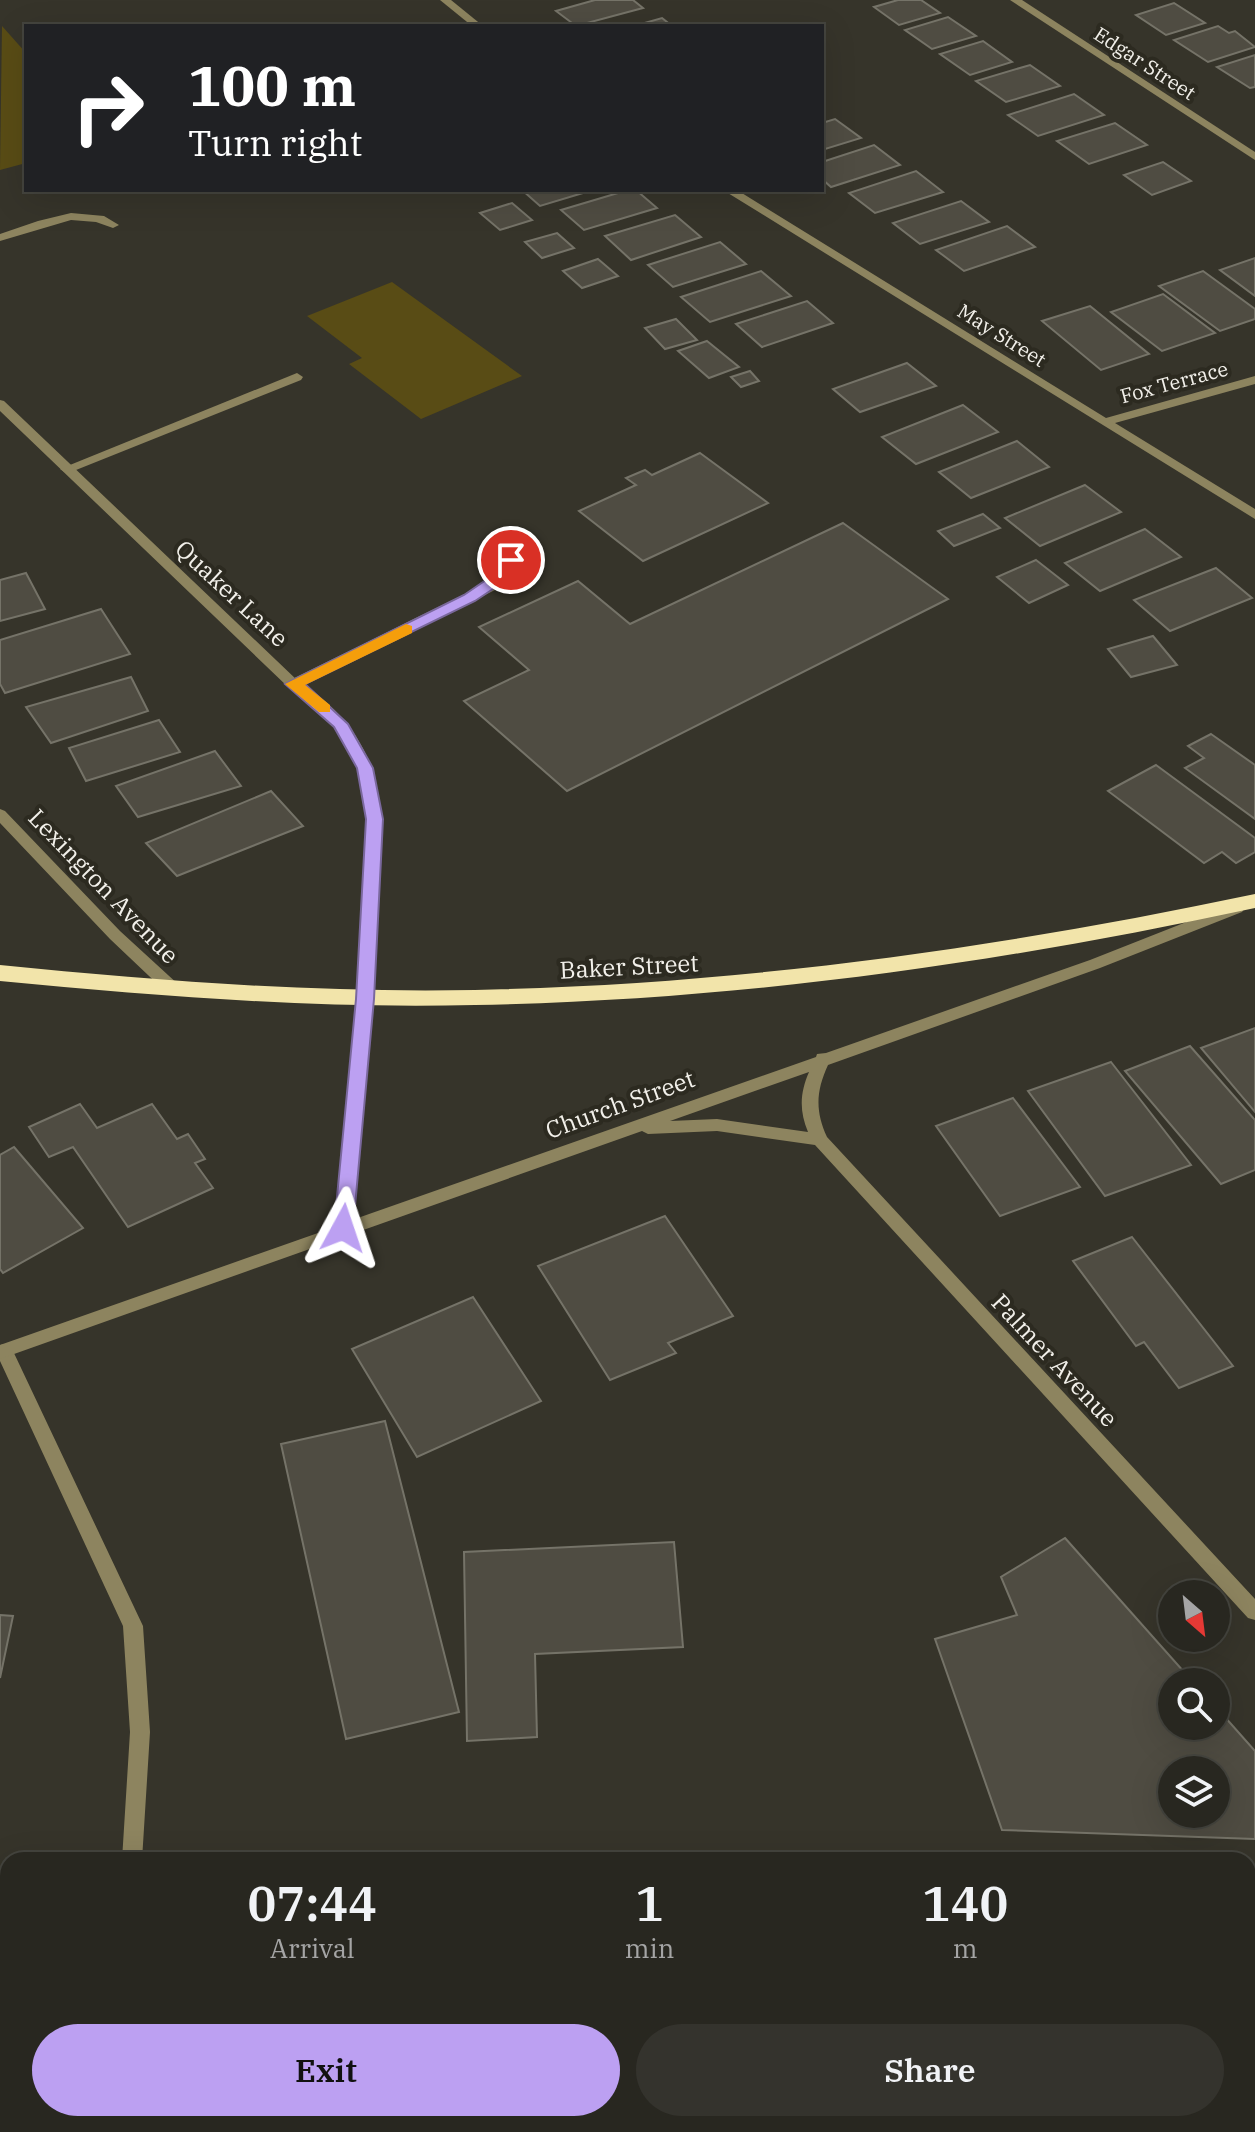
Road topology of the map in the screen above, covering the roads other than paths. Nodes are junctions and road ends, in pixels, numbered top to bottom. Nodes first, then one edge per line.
1 (445, 0) edge
2 (1015, 0) edge
3 (475, 24) edge
4 (1255, 157) edge
5 (732, 192) edge
6 (113, 225) dead end
7 (0, 238) edge
8 (297, 377) dead end
9 (1255, 380) edge
10 (0, 404) edge
11 (1104, 422) junction
12 (66, 469) junction
13 (1255, 515) edge
14 (504, 548) dead end
15 (293, 684) junction
16 (0, 814) edge
17 (1255, 901) edge
18 (0, 973) edge
19 (174, 990) junction
20 (365, 999) junction
21 (823, 1058) junction
22 (630, 1129) junction
23 (820, 1140) junction
24 (343, 1228) junction
25 (2, 1351) edge
26 (1255, 1612) edge
27 (132, 1852) edge

1 - 3 street
2 - 4 street, Edgar Street
5 - 11 street, May Street
6 - 7 street
8 - 12 street
9 - 11 street, Fox Terrace
10 - 12 street, Quaker Lane
11 - 13 street, May Street
12 - 15 street, Quaker Lane
14 - 15 street
15 - 20 street, Quaker Lane
16 - 19 street, Lexington Avenue
17 - 20 highway, Baker Street
17 - 21 street, Church Street
18 - 19 highway, Baker Street
19 - 20 highway, Baker Street
20 - 24 street, Quaker Lane
21 - 22 street, Church Street
21 - 23 street, Palmer Avenue
22 - 23 street
22 - 24 street, Church Street
23 - 26 street, Palmer Avenue
24 - 25 street, Church Street
25 - 27 street

